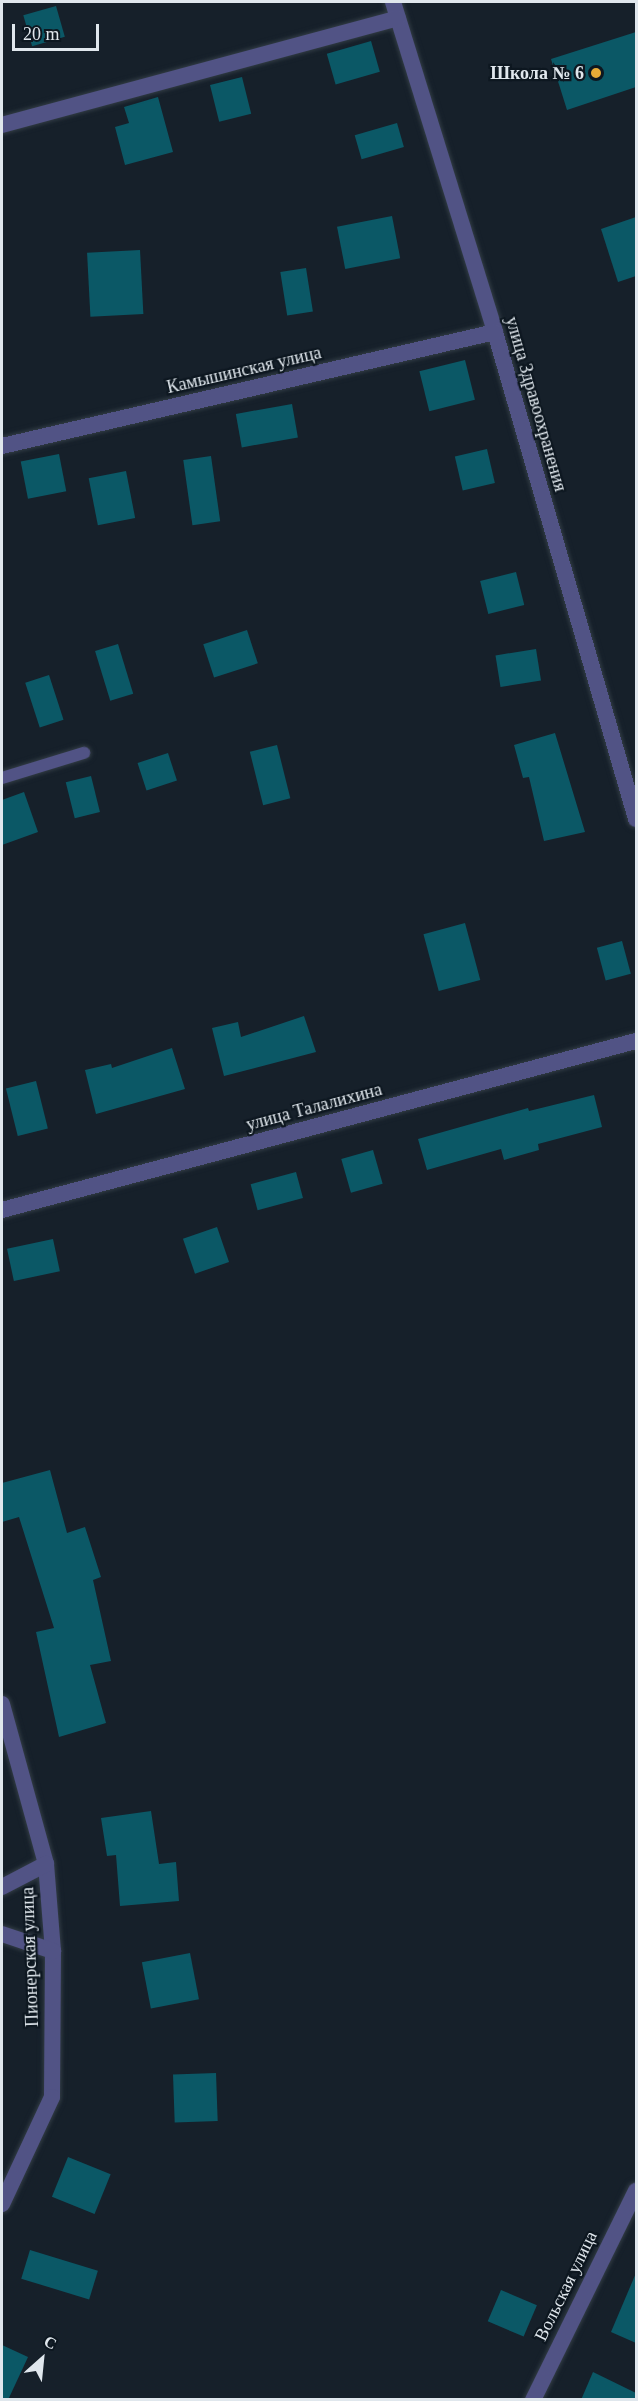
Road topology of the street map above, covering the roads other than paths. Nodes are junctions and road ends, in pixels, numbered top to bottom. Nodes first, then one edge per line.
1 (396, 10) edge
2 (2, 125) edge
3 (495, 332) junction
4 (2, 446) edge
5 (84, 753) dead end
6 (2, 778) edge
7 (636, 819) edge
8 (636, 1041) edge
9 (2, 1210) edge
10 (2, 1704) edge
11 (46, 1864) junction
12 (2, 1887) edge
13 (2, 1934) edge
14 (53, 1951) junction
15 (636, 2191) edge
16 (2, 2204) edge
17 (533, 2400) edge

1 - 2 street
1 - 3 street, улица Здравоохранения
3 - 4 street, Камышинская улица
3 - 7 street, улица Здравоохранения
5 - 6 lane
8 - 9 street, улица Талалихина
10 - 11 street, Пионерская улица
11 - 12 street
11 - 14 street, Пионерская улица
13 - 14 street
14 - 16 street, Пионерская улица
15 - 17 street, Вольская улица

